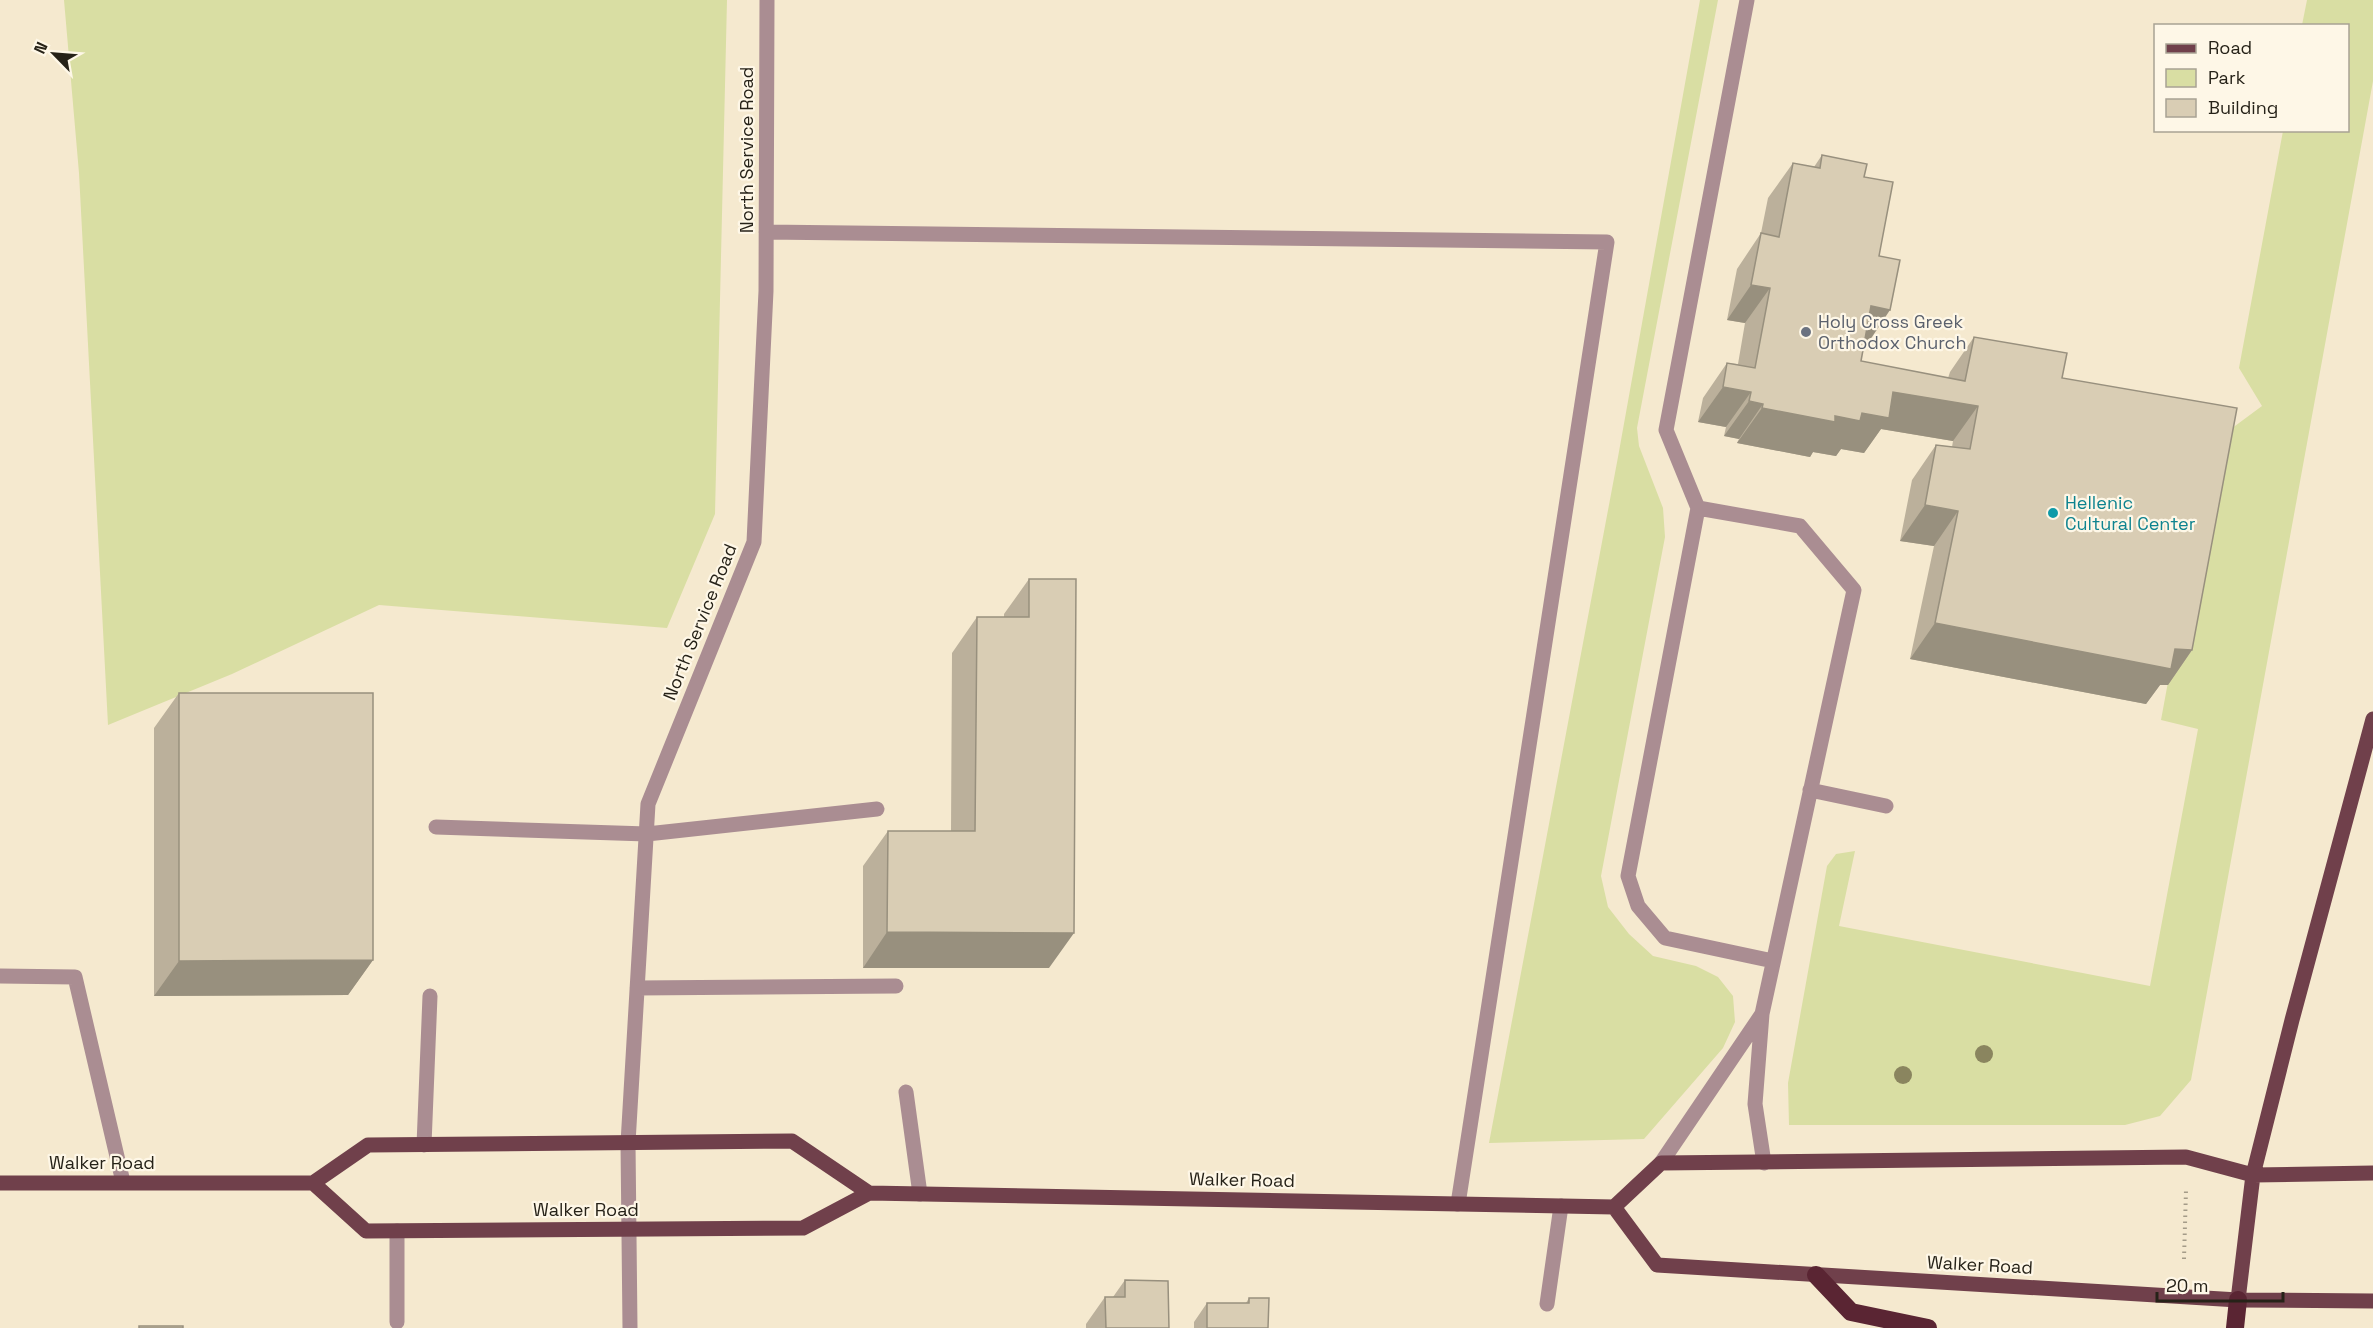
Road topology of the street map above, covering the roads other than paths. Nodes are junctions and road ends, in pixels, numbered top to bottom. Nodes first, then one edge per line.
1 (767, 0) edge
2 (1747, 0) edge
3 (766, 232) junction
4 (1698, 508) junction
5 (2373, 719) edge
6 (1810, 790) junction
7 (1886, 806) dead end
8 (877, 809) dead end
9 (436, 827) dead end
10 (647, 834) junction
11 (1773, 961) junction
12 (0, 976) edge
13 (896, 986) dead end
14 (637, 988) junction
15 (430, 996) dead end
16 (1762, 1014) junction
17 (906, 1092) dead end
18 (627, 1143) junction
19 (424, 1145) junction
20 (1661, 1163) junction
21 (1764, 1163) junction
22 (2373, 1173) edge
23 (2253, 1175) junction
24 (123, 1182) junction
25 (0, 1183) edge
26 (313, 1183) junction
27 (869, 1193) junction
28 (920, 1194) junction
29 (1458, 1204) junction
30 (1561, 1206) junction
31 (1614, 1207) junction
32 (628, 1230) junction
33 (397, 1231) junction
34 (1816, 1275) junction
35 (2238, 1300) junction
36 (2373, 1301) edge
37 (1547, 1304) dead end
38 (397, 1322) dead end
39 (630, 1328) edge
40 (1928, 1328) edge
41 (2235, 1328) edge

1 - 3 street, North Service Road
2 - 4 street
3 - 10 street, North Service Road
3 - 29 street
4 - 6 street
4 - 11 street
5 - 23 main road
6 - 7 street
6 - 11 street
8 - 10 street
9 - 10 street
10 - 14 street, North Service Road
11 - 16 street
12 - 24 street
13 - 14 street
14 - 18 street, North Service Road
15 - 19 street
16 - 20 street
16 - 21 street
17 - 28 street
18 - 19 main road
18 - 27 main road
18 - 32 street, North Service Road
19 - 26 main road
20 - 21 main road
20 - 31 main road
21 - 23 main road
22 - 23 main road
23 - 35 main road
24 - 25 main road, Walker Road
24 - 26 main road, Walker Road
26 - 33 main road, Walker Road
27 - 28 main road, Walker Road
27 - 32 main road, Walker Road
28 - 29 main road, Walker Road
29 - 30 main road, Walker Road
30 - 31 main road, Walker Road
30 - 37 street
31 - 34 main road, Walker Road
32 - 33 main road, Walker Road
32 - 39 street, North Service Road
33 - 38 street
34 - 35 main road, Walker Road
34 - 40 highway
35 - 36 main road, Walker Road
35 - 41 highway

